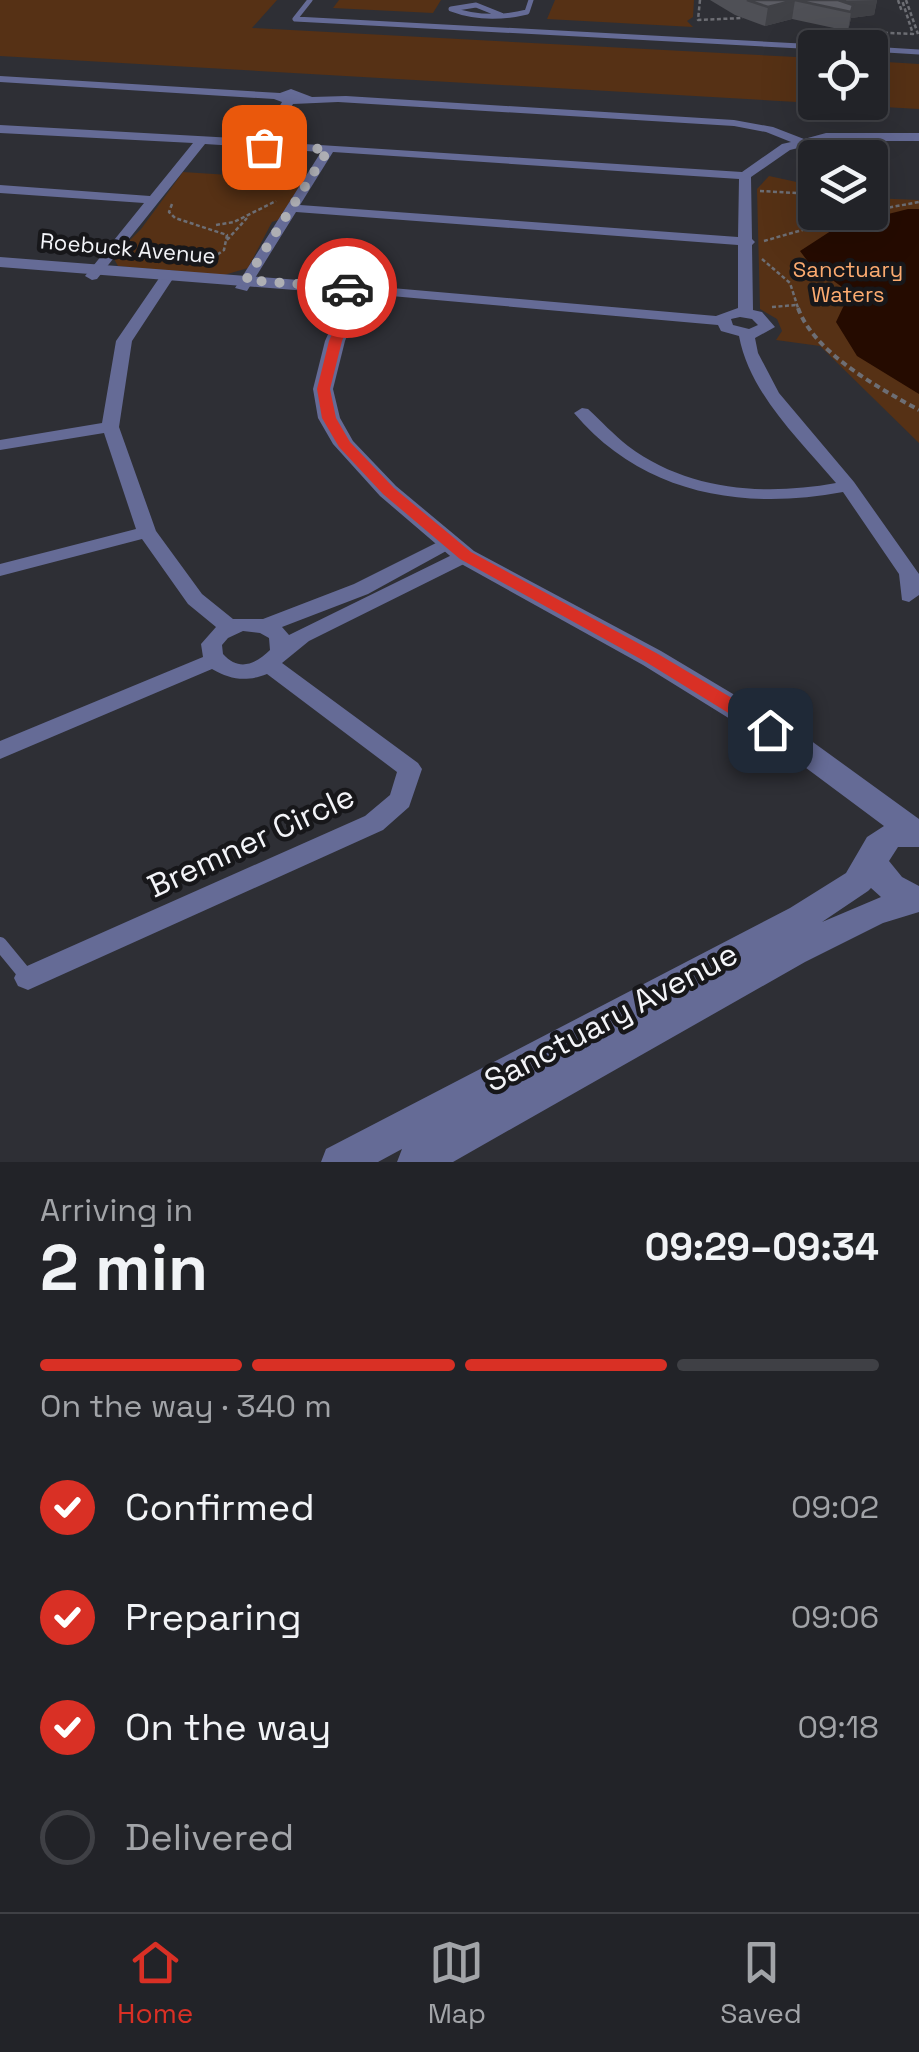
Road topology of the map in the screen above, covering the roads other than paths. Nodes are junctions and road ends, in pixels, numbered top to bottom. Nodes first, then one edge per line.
1 (310, 0) edge
2 (531, 0) edge
3 (500, 15) junction
4 (798, 46) edge
5 (888, 50) edge
6 (919, 52) edge
7 (0, 79) edge
8 (284, 99) junction
9 (0, 129) edge
10 (919, 137) edge
11 (273, 140) junction
12 (815, 140) edge
13 (201, 141) junction
14 (798, 141) edge
15 (798, 144) edge
16 (328, 150) junction
17 (745, 183) junction
18 (0, 189) edge
19 (153, 200) junction
20 (295, 202) junction
21 (756, 248) junction
22 (0, 262) edge
23 (0, 270) edge
24 (95, 272) junction
25 (167, 278) junction
26 (244, 284) junction
27 (355, 293) junction
28 (745, 312) junction
29 (721, 321) junction
30 (746, 334) junction
31 (582, 413) dead end
32 (110, 427) junction
33 (0, 445) edge
34 (848, 486) junction
35 (147, 532) junction
36 (457, 550) junction
37 (0, 570) edge
38 (909, 595) dead end
39 (265, 626) junction
40 (230, 628) junction
41 (275, 658) junction
42 (212, 661) junction
43 (0, 750) edge
44 (836, 774) junction
45 (919, 835) edge
46 (877, 851) junction
47 (918, 899) edge
48 (0, 944) edge
49 (753, 959) junction
50 (28, 978) joint
51 (508, 1070) junction
52 (529, 1101) junction
53 (340, 1162) edge
54 (416, 1162) edge

1 - 4 lane
2 - 3 lane
3 - 3 lane
5 - 6 lane
7 - 8 street
8 - 11 street
8 - 14 street
9 - 13 street
10 - 12 street
11 - 13 street
11 - 16 street
13 - 19 street
15 - 17 street
16 - 17 street
16 - 20 street
17 - 21 street
18 - 19 street
19 - 24 street
20 - 21 street
20 - 26 street
21 - 28 street
22 - 24 street, Roebuck Avenue
23 - 24 street, Roebuck Avenue
24 - 25 street, Roebuck Avenue
25 - 26 street, Roebuck Avenue
25 - 32 street
26 - 27 street, Roebuck Avenue
27 - 29 street, Roebuck Avenue
27 - 36 street
28 - 29 street
28 - 30 street
29 - 30 street
30 - 34 street
31 - 34 street
32 - 33 street
32 - 35 street
34 - 38 street
35 - 37 street
35 - 40 street
36 - 39 street
36 - 41 street
36 - 44 street
39 - 40 street
39 - 41 street, Bremner Circle
40 - 42 street
41 - 42 street
41 - 50 street, Bremner Circle
42 - 43 street
44 - 45 street
44 - 46 street
45 - 46 street
46 - 47 street
46 - 49 street, Sanctuary Avenue
47 - 49 street, Sanctuary Avenue
48 - 50 lane, Bremner Circle
49 - 51 street, Sanctuary Avenue
49 - 52 street, Sanctuary Avenue
51 - 52 street
51 - 53 street, Sanctuary Avenue
52 - 54 street, Sanctuary Avenue

